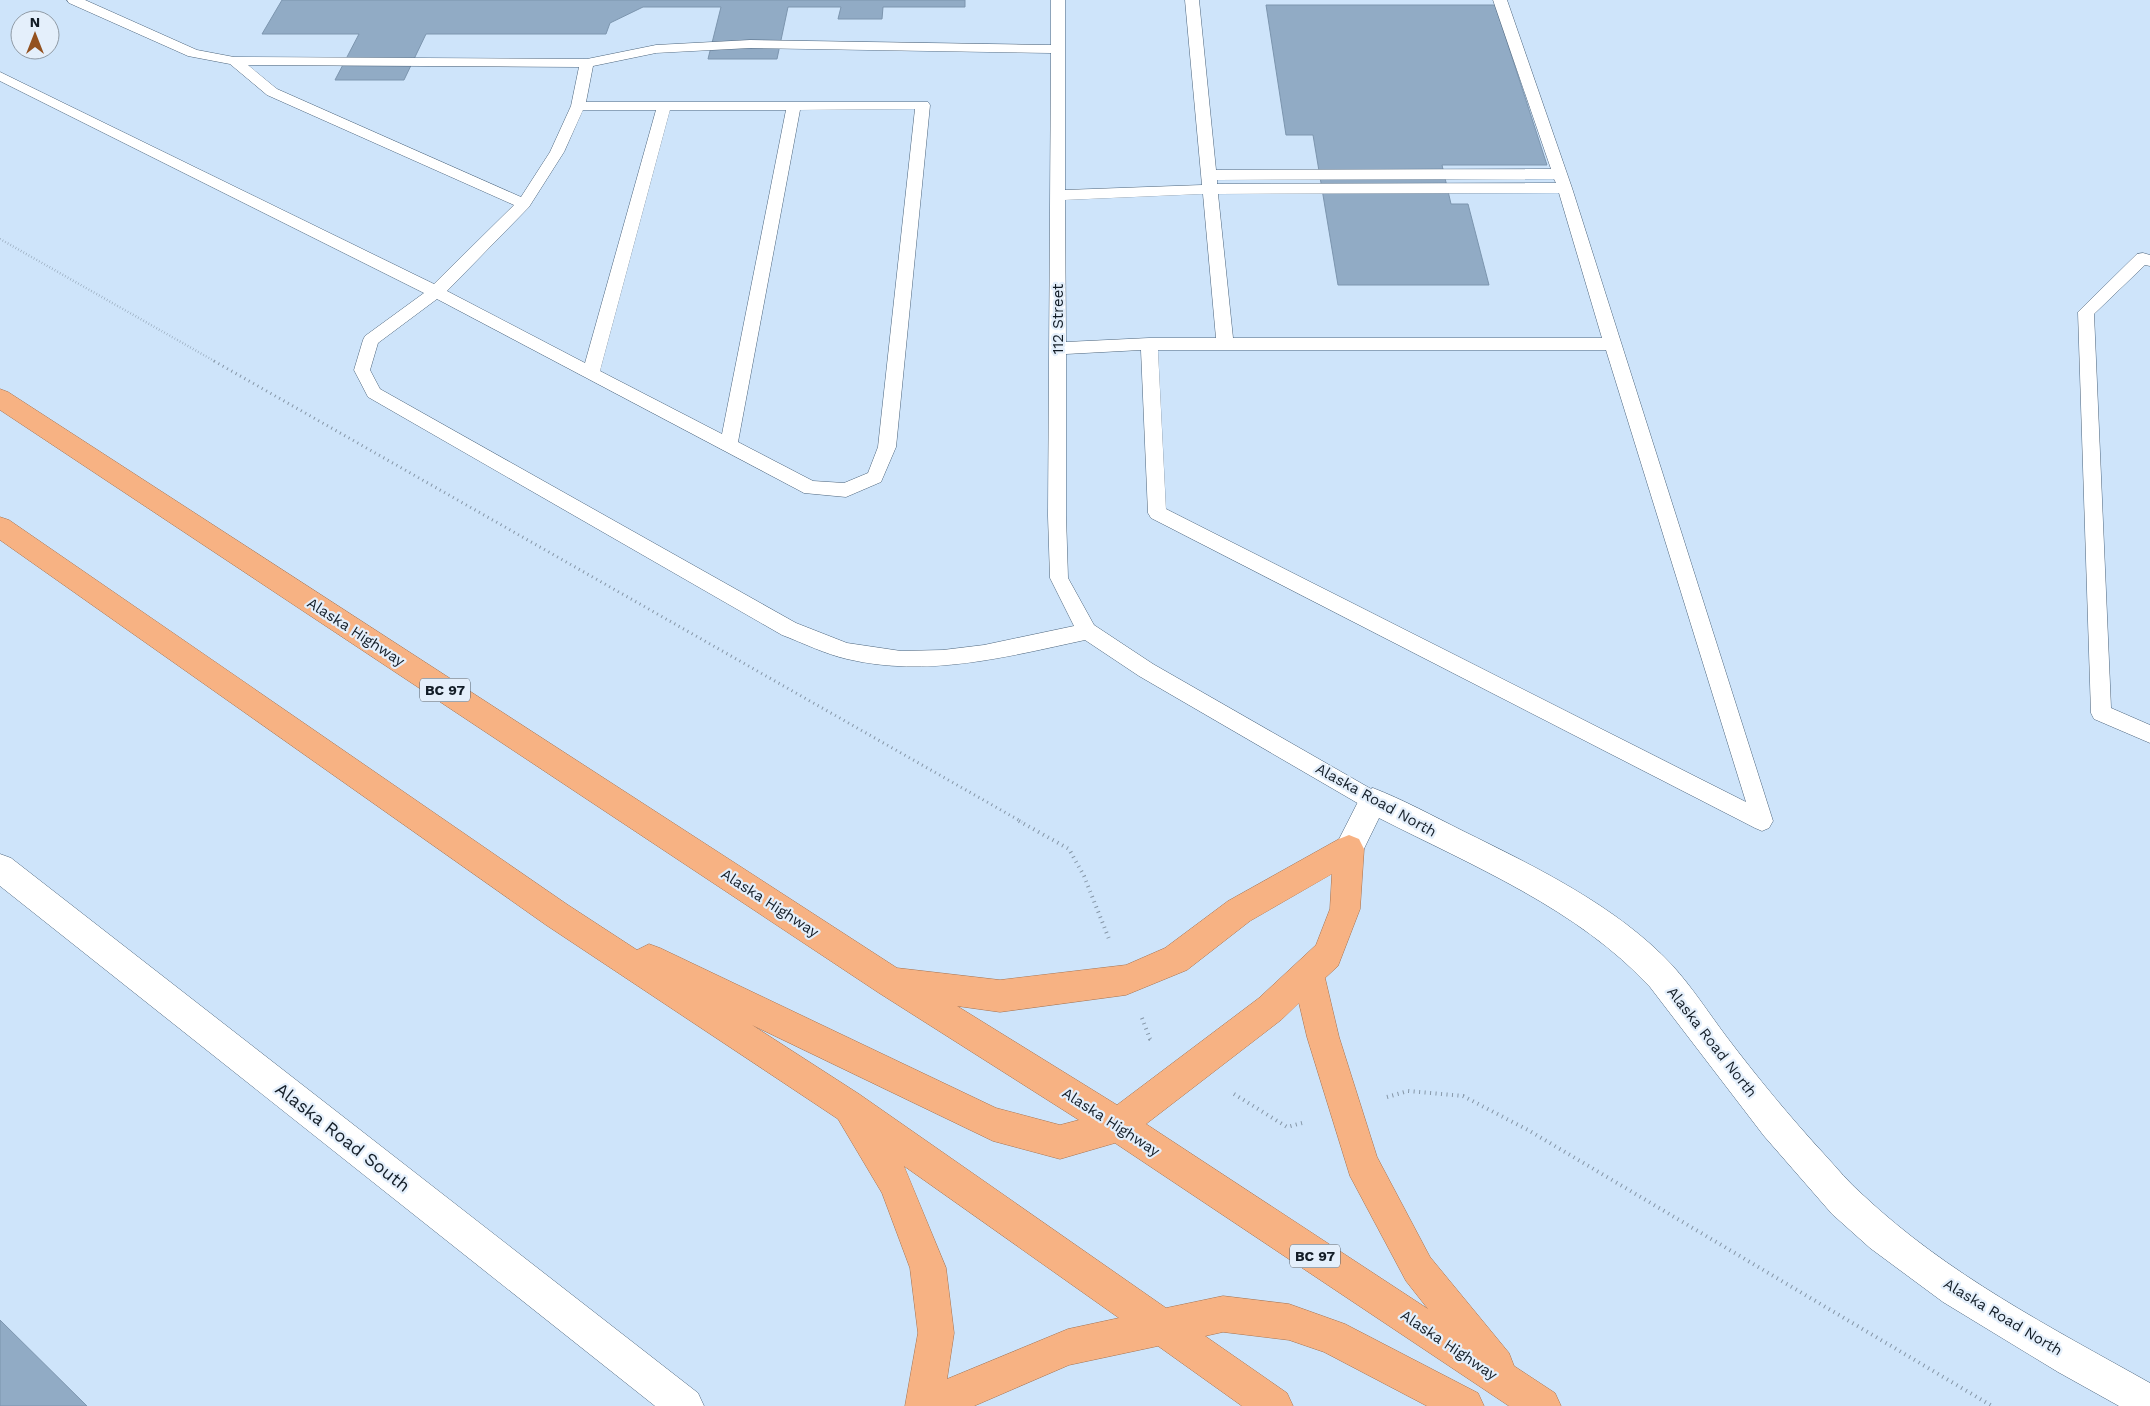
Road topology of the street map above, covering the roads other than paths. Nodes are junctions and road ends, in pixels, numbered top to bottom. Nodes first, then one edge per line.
1 (74, 0) edge
2 (1058, 0) edge
3 (1192, 0) edge
4 (1500, 0) edge
5 (1058, 49) junction
6 (234, 61) junction
7 (587, 63) junction
8 (0, 76) edge
9 (664, 105) junction
10 (794, 105) junction
11 (578, 106) junction
12 (1562, 181) junction
13 (1210, 182) junction
14 (1058, 195) junction
15 (524, 204) junction
16 (2150, 260) edge
17 (436, 292) junction
18 (1149, 344) junction
19 (1225, 344) junction
20 (1612, 344) junction
21 (1058, 348) junction
22 (591, 372) junction
23 (0, 398) edge
24 (729, 445) junction
25 (0, 527) edge
26 (1087, 631) junction
27 (2150, 734) edge
28 (1373, 800) junction
29 (1349, 849) junction
30 (0, 868) edge
31 (558, 915) junction
32 (1308, 972) junction
33 (890, 982) junction
34 (847, 1106) junction
35 (1118, 1125) junction
36 (1161, 1328) junction
37 (1512, 1387) junction
38 (2150, 1402) edge
39 (685, 1406) edge
40 (924, 1406) edge
41 (1274, 1406) edge
42 (1465, 1406) edge
43 (1542, 1406) edge

1 - 6 lane
2 - 5 lane, 112 Street
3 - 13 lane
4 - 12 lane
5 - 7 lane
5 - 14 lane, 112 Street
6 - 7 lane
6 - 15 lane
7 - 11 lane
8 - 17 lane
9 - 10 lane
9 - 11 lane
9 - 22 lane
10 - 24 lane
10 - 24 lane
11 - 15 lane
12 - 13 lane
12 - 20 lane
13 - 14 lane
13 - 19 lane
14 - 21 lane, 112 Street
15 - 17 lane
16 - 27 lane
17 - 22 lane
17 - 26 lane
18 - 19 lane
18 - 20 lane
18 - 21 lane
19 - 20 lane
21 - 26 lane, 112 Street
22 - 24 lane
23 - 33 highway, Alaska Highway / BC 97
25 - 31 highway
26 - 28 lane, Alaska Road North
28 - 29 street
28 - 38 street, Alaska Road North
29 - 32 highway
29 - 33 highway
30 - 39 street, Alaska Road South
31 - 34 highway
31 - 35 highway
32 - 35 highway
32 - 37 highway
33 - 35 highway, Alaska Highway / BC 97
34 - 36 highway
34 - 40 highway
35 - 37 highway, Alaska Highway / BC 97
36 - 40 highway
36 - 41 highway
36 - 42 highway
37 - 43 highway, Alaska Highway / BC 97

